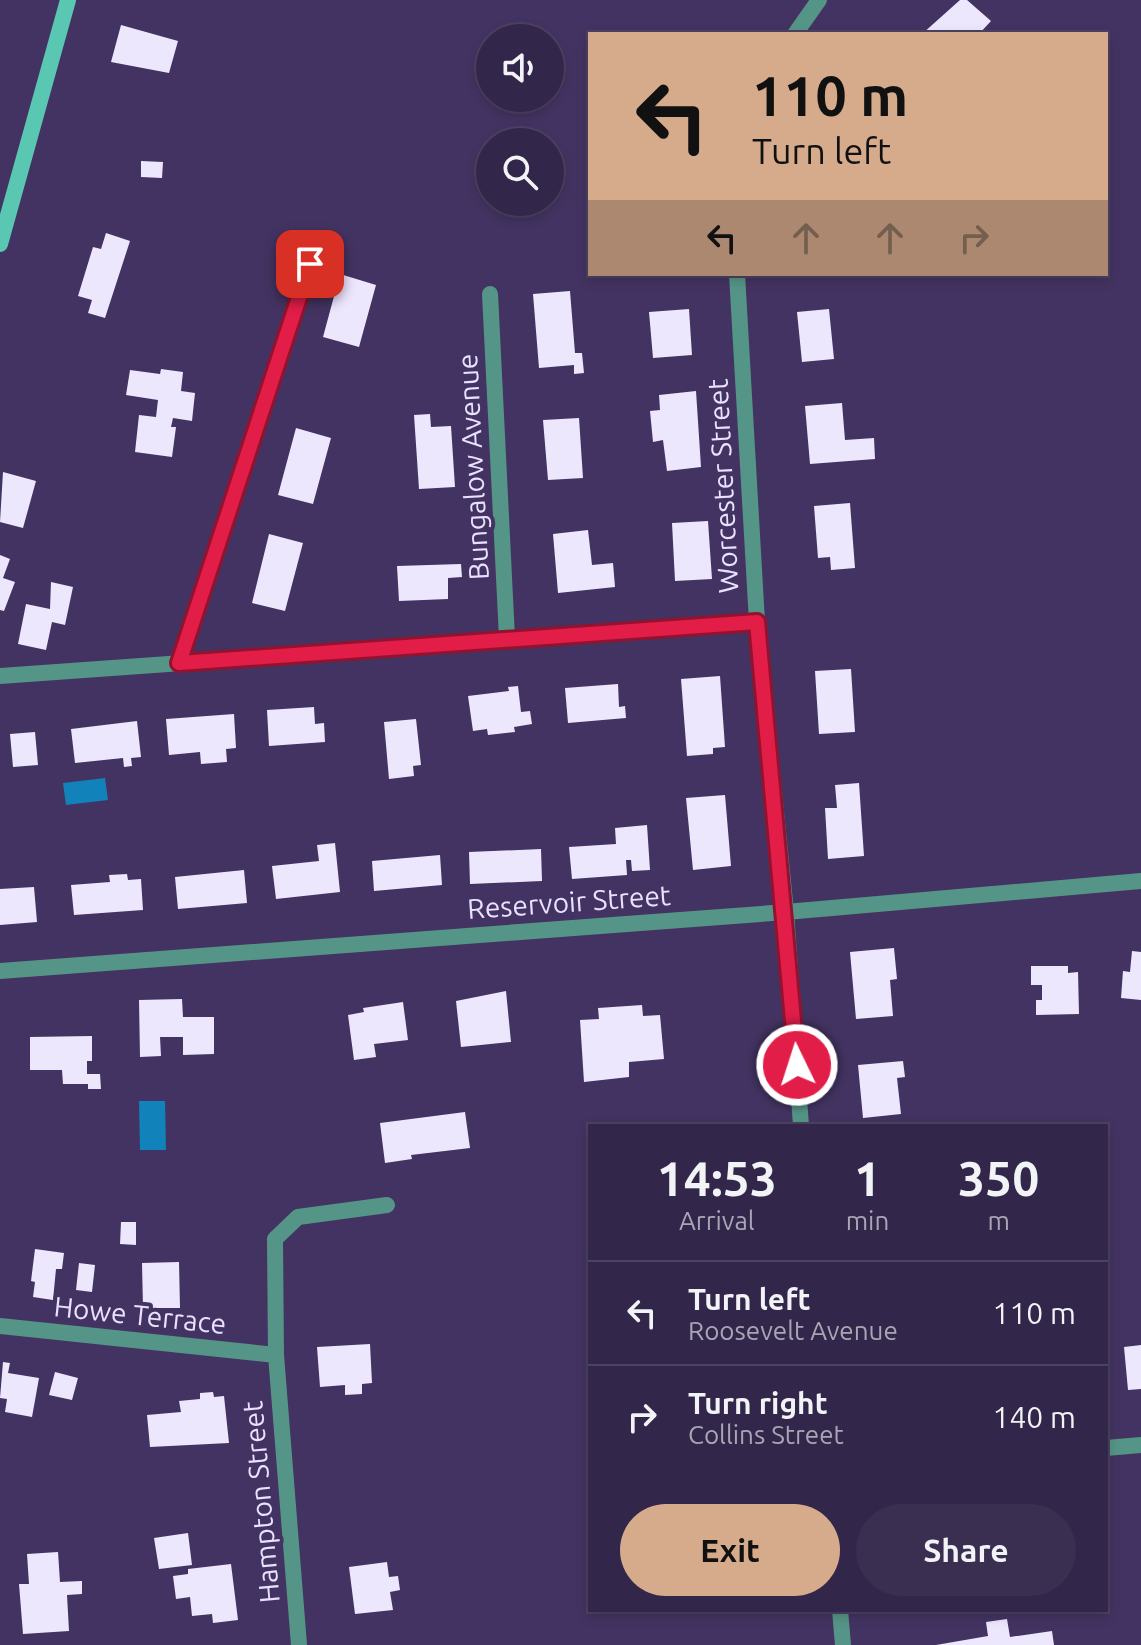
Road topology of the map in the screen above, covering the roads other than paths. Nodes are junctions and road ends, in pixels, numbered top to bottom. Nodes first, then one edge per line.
1 (68, 0) edge
2 (819, 0) edge
3 (796, 32) edge
4 (0, 244) edge
5 (310, 264) dead end
6 (737, 276) edge
7 (490, 294) dead end
8 (757, 622) junction
9 (507, 638) junction
10 (179, 663) junction
11 (0, 676) edge
12 (1141, 881) edge
13 (786, 912) junction
14 (0, 971) edge
15 (801, 1124) edge
16 (387, 1205) dead end
17 (0, 1326) edge
18 (276, 1355) junction
19 (1141, 1445) edge
20 (1108, 1448) edge
21 (840, 1612) edge
22 (299, 1645) edge
23 (843, 1645) edge

1 - 4 main road
2 - 3 street
5 - 10 street
6 - 8 street, Worcester Street
7 - 9 street, Bungalow Avenue
8 - 9 street
8 - 13 street, Worcester Street
9 - 10 street
10 - 11 street
12 - 13 street, Reservoir Street
13 - 14 street, Reservoir Street
13 - 15 street, Worcester Street
16 - 18 street, Hampton Street
17 - 18 street, Howe Terrace
18 - 22 street, Hampton Street
19 - 20 street
21 - 23 street

